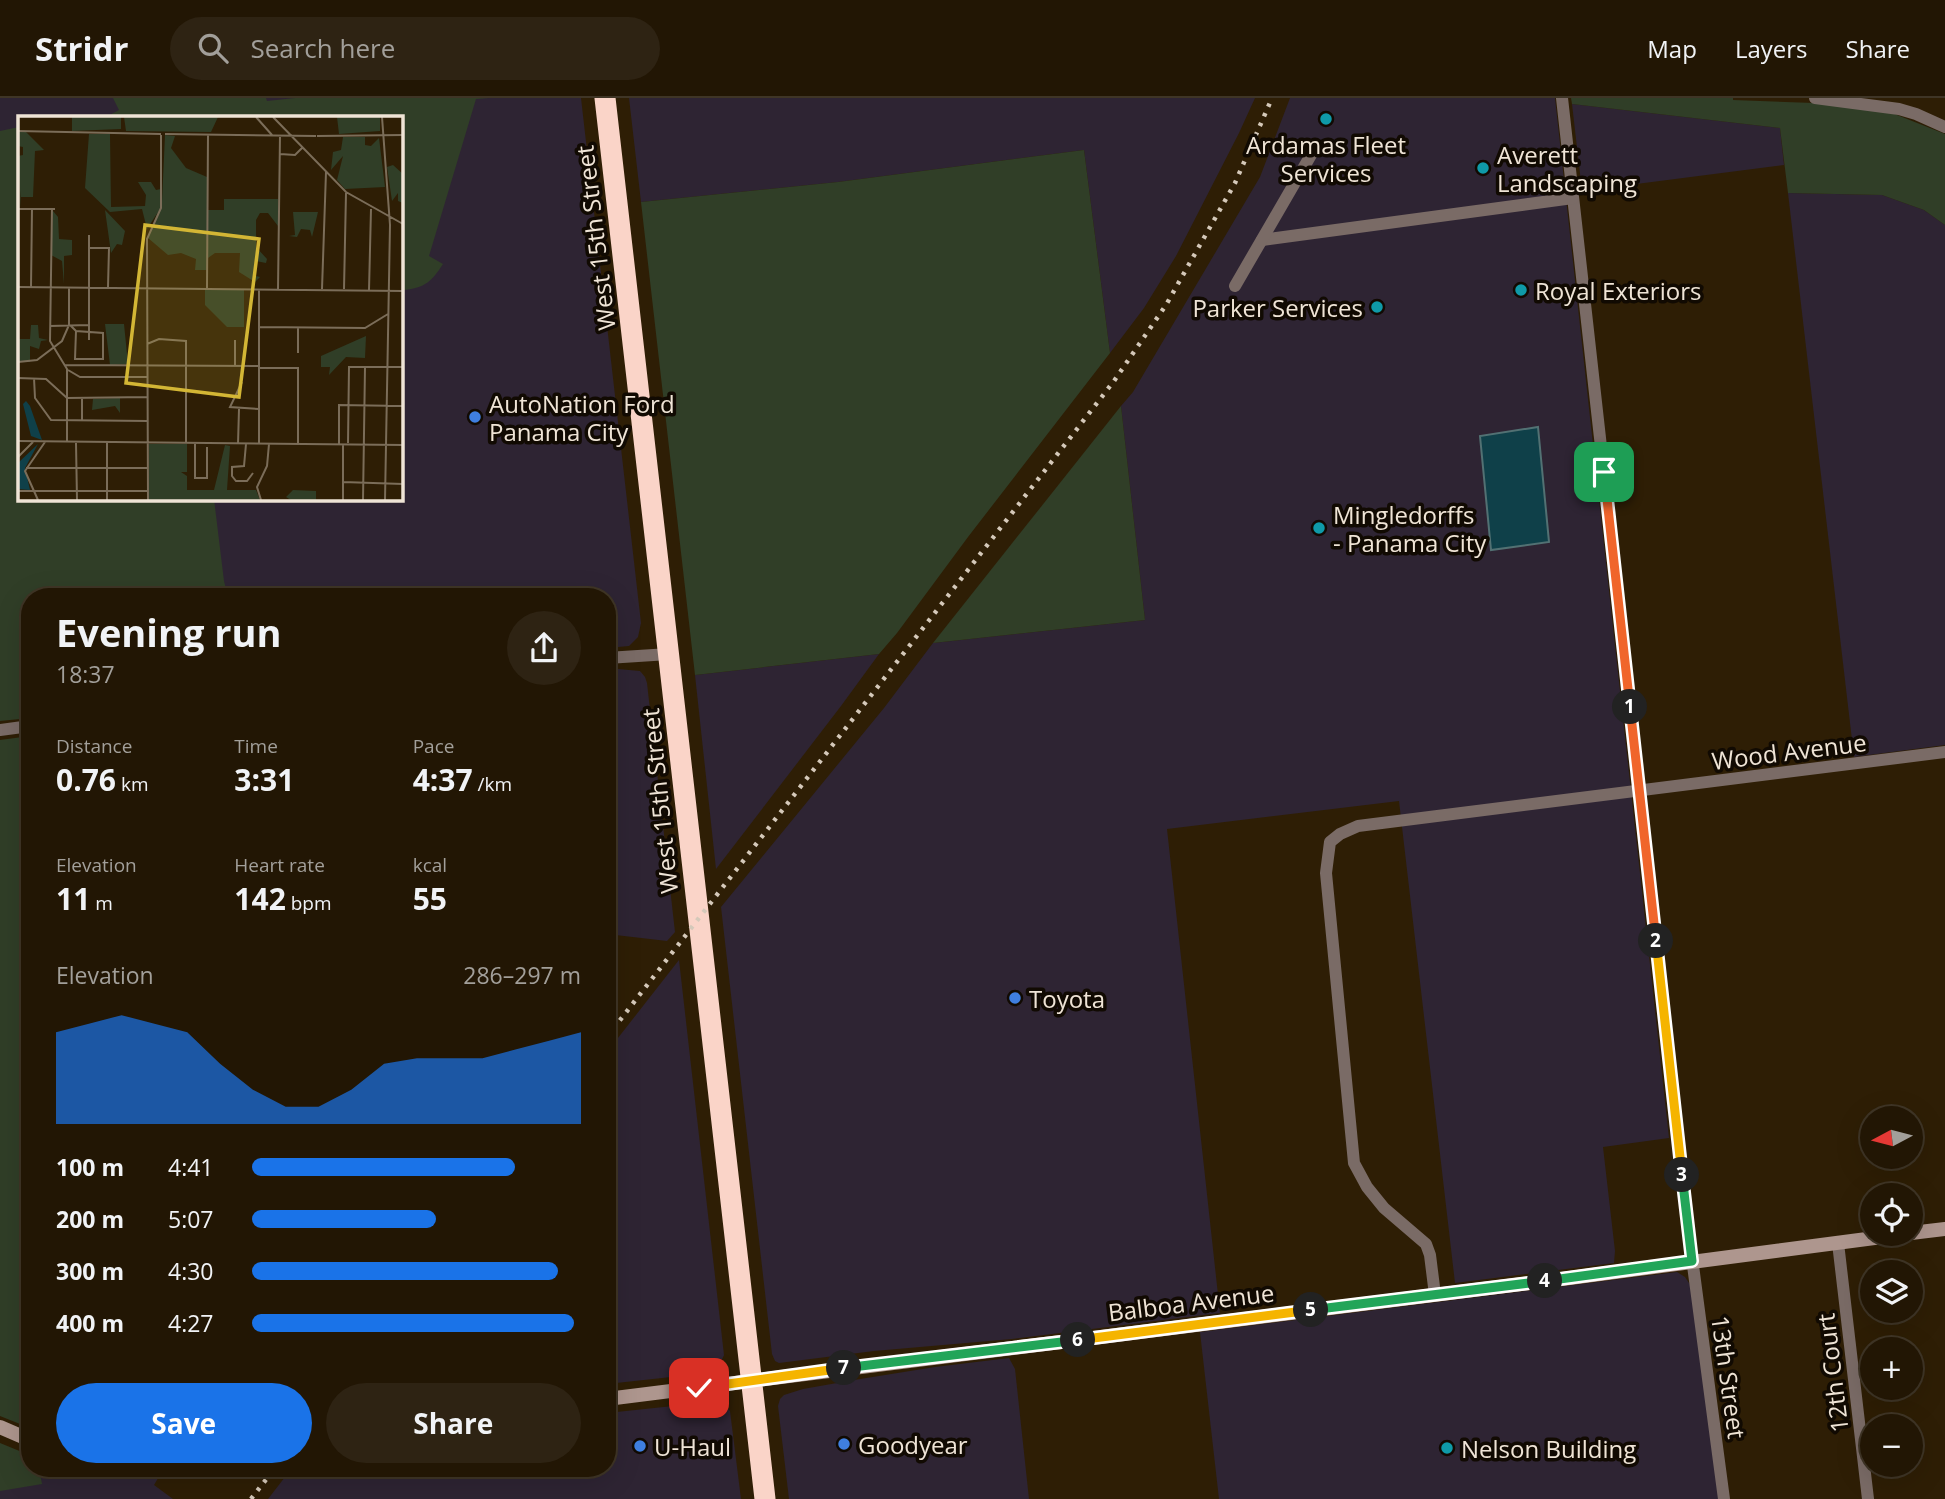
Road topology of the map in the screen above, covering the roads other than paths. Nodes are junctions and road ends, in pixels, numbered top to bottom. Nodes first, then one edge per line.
1 (605, 98) edge
2 (1562, 98) edge
3 (1815, 98) edge
4 (1945, 127) edge
5 (1315, 148) dead end
6 (1573, 198) junction
7 (1262, 240) junction
8 (1235, 286) dead end
9 (669, 654) junction
10 (616, 657) edge
11 (21, 727) edge
12 (0, 730) edge
13 (1945, 752) edge
14 (1639, 792) junction
15 (1945, 1228) edge
16 (1923, 1231) edge
17 (1860, 1239) edge
18 (1838, 1242) junction
19 (1692, 1261) junction
20 (1435, 1295) junction
21 (751, 1382) junction
22 (616, 1398) edge
23 (0, 1427) edge
24 (21, 1436) edge
25 (765, 1499) edge
26 (1724, 1499) edge
27 (1868, 1499) edge

1 - 9 highway, West 15th Street
2 - 6 street, 13th Street
3 - 4 street
5 - 7 street
6 - 7 street
6 - 14 street, 13th Street
7 - 8 street
9 - 10 street
9 - 21 highway, West 15th Street
11 - 12 street
13 - 14 street, Wood Avenue
14 - 19 street, 13th Street
14 - 20 street, Wood Avenue
15 - 16 street
17 - 18 street, Balboa Avenue
18 - 19 street, Balboa Avenue
18 - 27 street, 12th Court
19 - 20 street, Balboa Avenue
19 - 26 street, 13th Street
20 - 21 street, Balboa Avenue
21 - 22 street, Balboa Avenue
21 - 25 highway, West 15th Street
23 - 24 street

